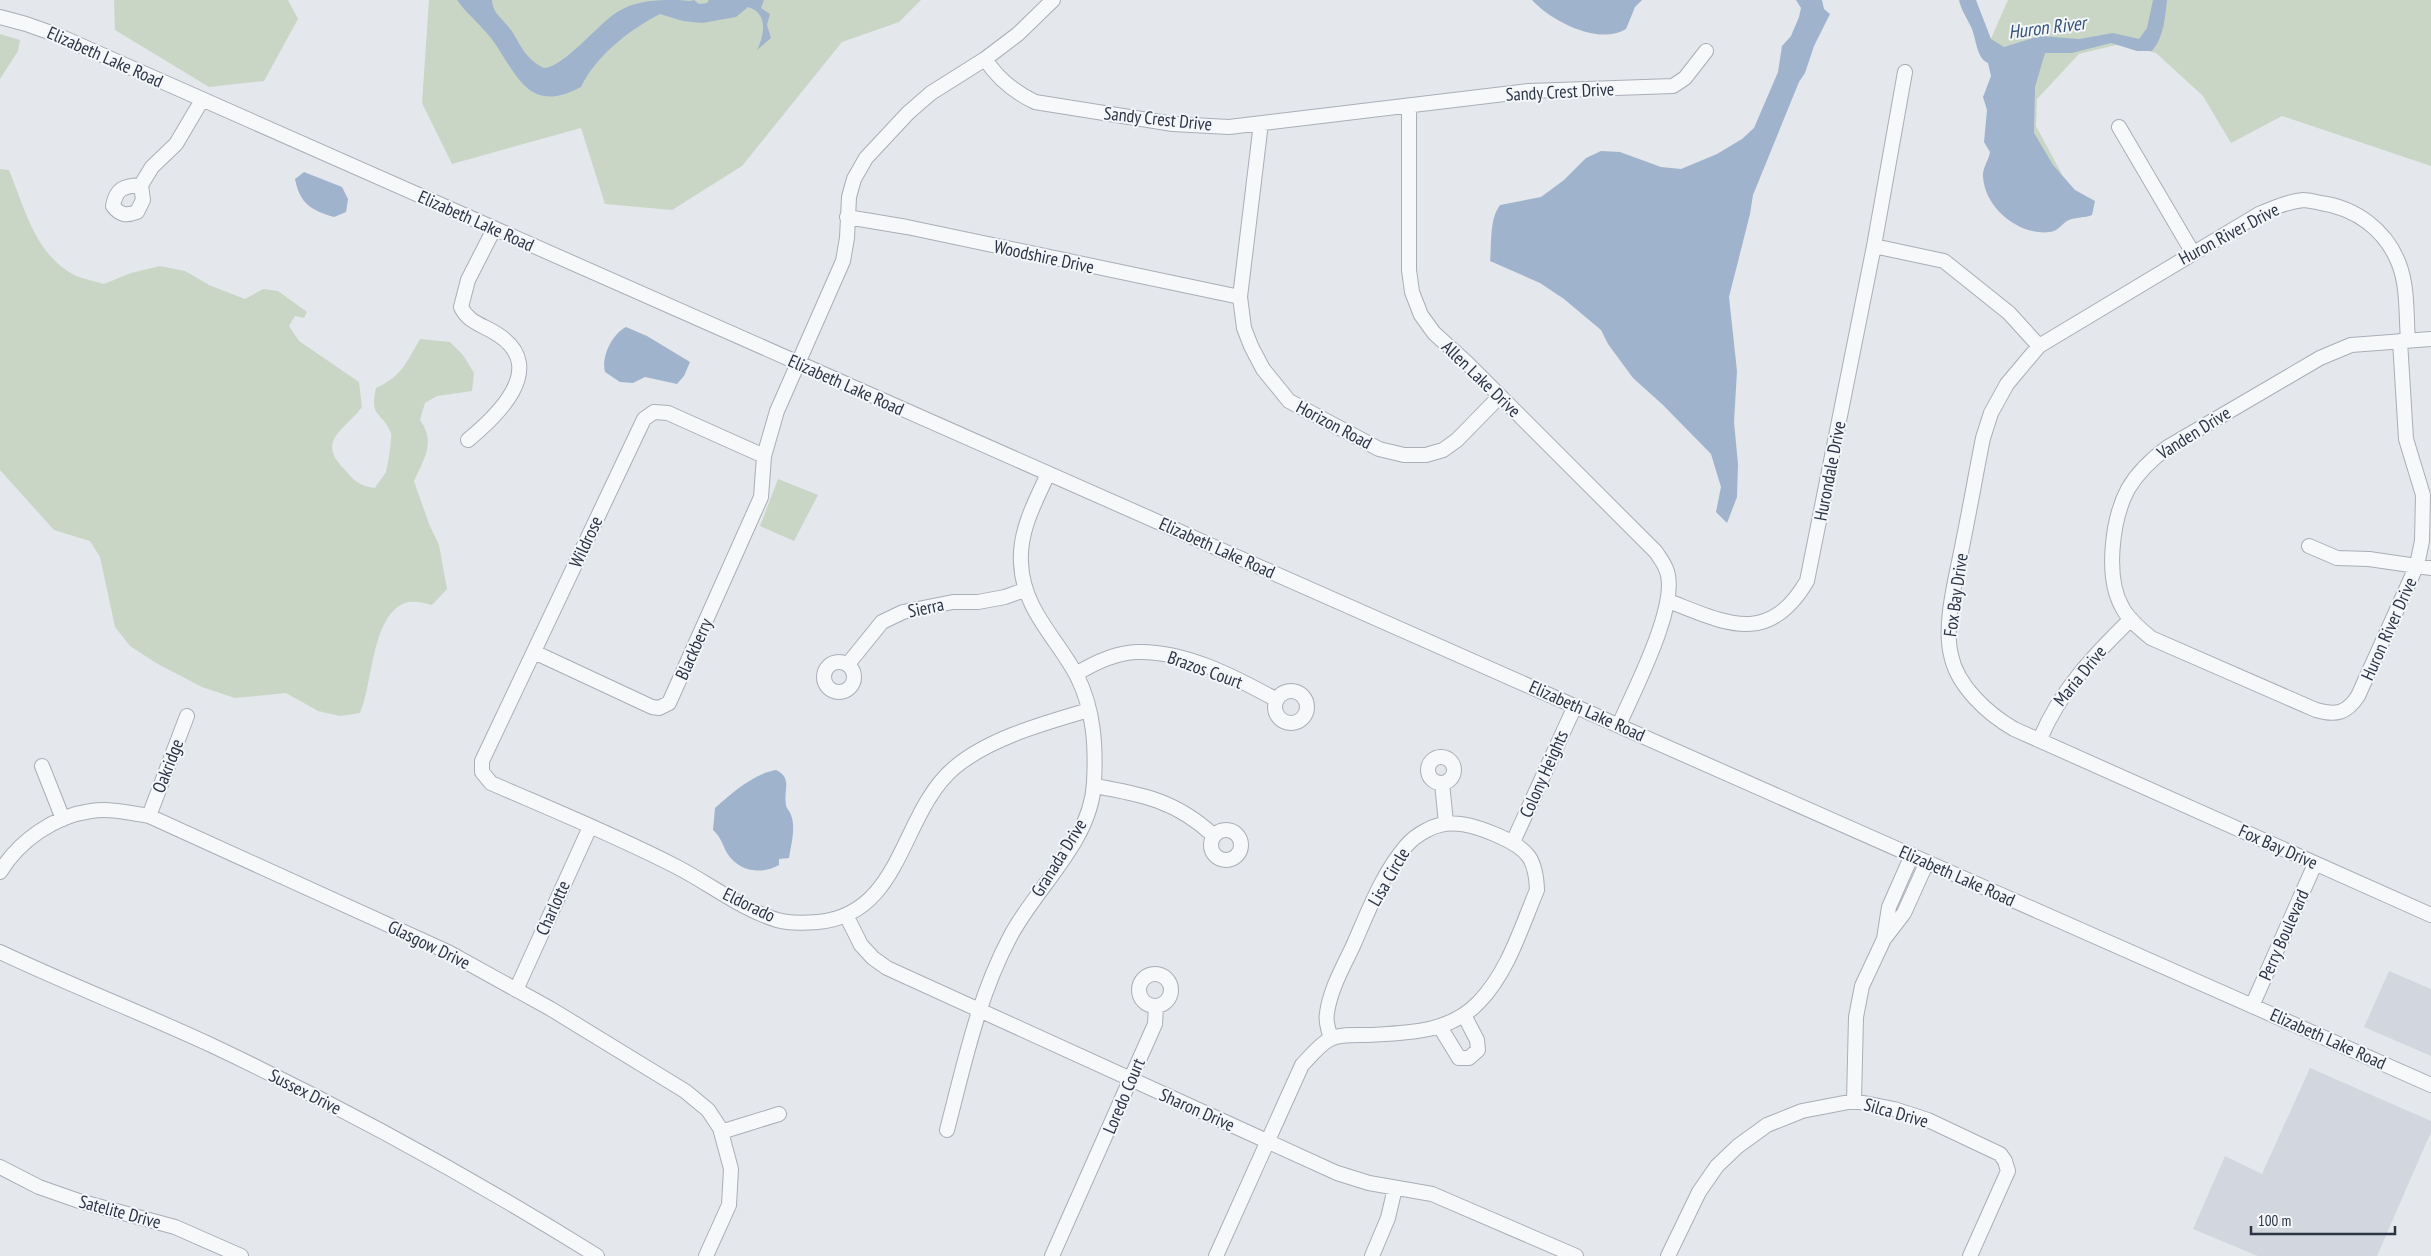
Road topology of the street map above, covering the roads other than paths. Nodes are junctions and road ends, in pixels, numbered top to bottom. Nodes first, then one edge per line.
1 (1052, 0) edge
2 (0, 17) edge
3 (1706, 51) dead end
4 (985, 59) junction
5 (1905, 72) dead end
6 (202, 100) junction
7 (1409, 106) junction
8 (1261, 123) junction
9 (2119, 127) dead end
10 (141, 185) dead end
11 (847, 218) junction
12 (494, 229) junction
13 (1874, 246) junction
14 (2193, 253) junction
15 (1240, 297) junction
16 (2431, 338) edge
17 (2404, 340) junction
18 (2039, 346) junction
19 (797, 364) junction
20 (1500, 396) junction
21 (468, 440) dead end
22 (764, 456) junction
23 (1048, 474) junction
24 (2309, 546) dead end
25 (2424, 567) edge
26 (1024, 590) junction
27 (1668, 601) junction
28 (2131, 619) junction
29 (534, 652) junction
30 (848, 664) dead end
31 (1076, 674) junction
32 (1276, 700) dead end
33 (1575, 706) junction
34 (2350, 707) joint
35 (1088, 710) junction
36 (187, 716) dead end
37 (1619, 725) junction
38 (2040, 739) junction
39 (42, 766) dead end
40 (491, 783) joint
41 (1442, 783) dead end
42 (1094, 786) junction
43 (149, 816) junction
44 (62, 819) junction
45 (1446, 824) junction
46 (590, 827) junction
47 (1214, 836) dead end
48 (1513, 842) junction
49 (1912, 855) junction
50 (1927, 862) junction
51 (2316, 864) junction
52 (0, 872) edge
53 (2431, 915) edge
54 (846, 917) junction
55 (1884, 939) junction
56 (0, 952) edge
57 (516, 990) junction
58 (1156, 1006) dead end
59 (2252, 1006) junction
60 (978, 1012) junction
61 (1464, 1014) junction
62 (1440, 1027) junction
63 (1331, 1039) junction
64 (1130, 1080) junction
65 (2431, 1085) edge
66 (1854, 1101) junction
67 (779, 1114) dead end
68 (947, 1130) dead end
69 (721, 1132) junction
70 (1267, 1141) junction
71 (0, 1167) edge
72 (1395, 1188) junction
73 (241, 1256) edge
74 (596, 1256) edge
75 (706, 1256) edge
76 (1052, 1256) edge
77 (1216, 1256) edge
78 (1372, 1256) edge
79 (1576, 1256) edge
80 (1668, 1256) edge
81 (1970, 1256) edge

1 - 4 street
2 - 6 street, Elizabeth Lake Road
3 - 7 street, Sandy Crest Drive
4 - 8 street, Sandy Crest Drive
4 - 11 street
5 - 13 street, Hurondale Drive
6 - 10 street
6 - 12 street, Elizabeth Lake Road
7 - 8 street, Sandy Crest Drive
7 - 20 street, Allen Lake Drive
8 - 15 street, Horizon Road
9 - 14 street
11 - 15 street, Woodshire Drive
11 - 19 street
12 - 19 street, Elizabeth Lake Road
12 - 21 street
13 - 18 street
13 - 27 street, Hurondale Drive
14 - 17 street, Huron River Drive
14 - 18 street, Huron River Drive
15 - 20 street, Horizon Road
16 - 17 street, Vanden Drive
17 - 25 street, Huron River Drive
17 - 28 street, Vanden Drive
18 - 38 street, Fox Bay Drive
19 - 22 street
19 - 23 street, Elizabeth Lake Road
20 - 27 street, Allen Lake Drive
22 - 29 street, Wildrose
22 - 29 street, Blackberry
23 - 26 street, Granada Drive
23 - 33 street, Elizabeth Lake Road
24 - 25 street
25 - 34 street, Huron River Drive
26 - 30 street, Sierra
26 - 31 street, Granada Drive
27 - 37 street
28 - 34 street, Vanden Drive
28 - 38 street, Maria Drive
29 - 40 street, Wildrose
31 - 32 street, Brazos Court
31 - 35 street, Granada Drive
33 - 37 street, Elizabeth Lake Road
33 - 48 street, Colony Heights
35 - 42 street, Granada Drive
35 - 54 street, Eldorado
36 - 43 street, Oakridge
37 - 49 street, Elizabeth Lake Road
38 - 51 street, Fox Bay Drive
39 - 44 street
40 - 46 street, Eldorado
41 - 45 street
42 - 47 street
42 - 60 street, Granada Drive
43 - 44 street, Glasgow Drive
43 - 57 street, Glasgow Drive
44 - 52 street, Glasgow Drive
45 - 48 street, Lisa Circle
45 - 63 street, Lisa Circle
46 - 54 street, Eldorado
46 - 57 street, Charlotte
48 - 61 street, Lisa Circle
49 - 50 street, Elizabeth Lake Road
49 - 55 street
50 - 55 street
50 - 59 street, Elizabeth Lake Road
51 - 53 street, Fox Bay Drive
51 - 59 street, Perry Boulevard
54 - 60 street, Sharon Drive
55 - 66 street
56 - 74 street, Sussex Drive
57 - 69 street, Glasgow Drive
58 - 64 street, Loredo Court
59 - 65 street, Elizabeth Lake Road
60 - 64 street, Sharon Drive
60 - 68 street, Granada Drive
61 - 62 street, Lisa Circle
61 - 62 street
62 - 63 street, Lisa Circle
63 - 70 street
64 - 70 street, Sharon Drive
64 - 76 street, Loredo Court
66 - 80 street, Silca Drive
66 - 81 street, Silca Drive
67 - 69 street
69 - 75 street, Glasgow Drive
70 - 72 street, Sharon Drive
70 - 77 street
71 - 73 street, Satelite Drive
72 - 78 street
72 - 79 street, Sharon Drive

